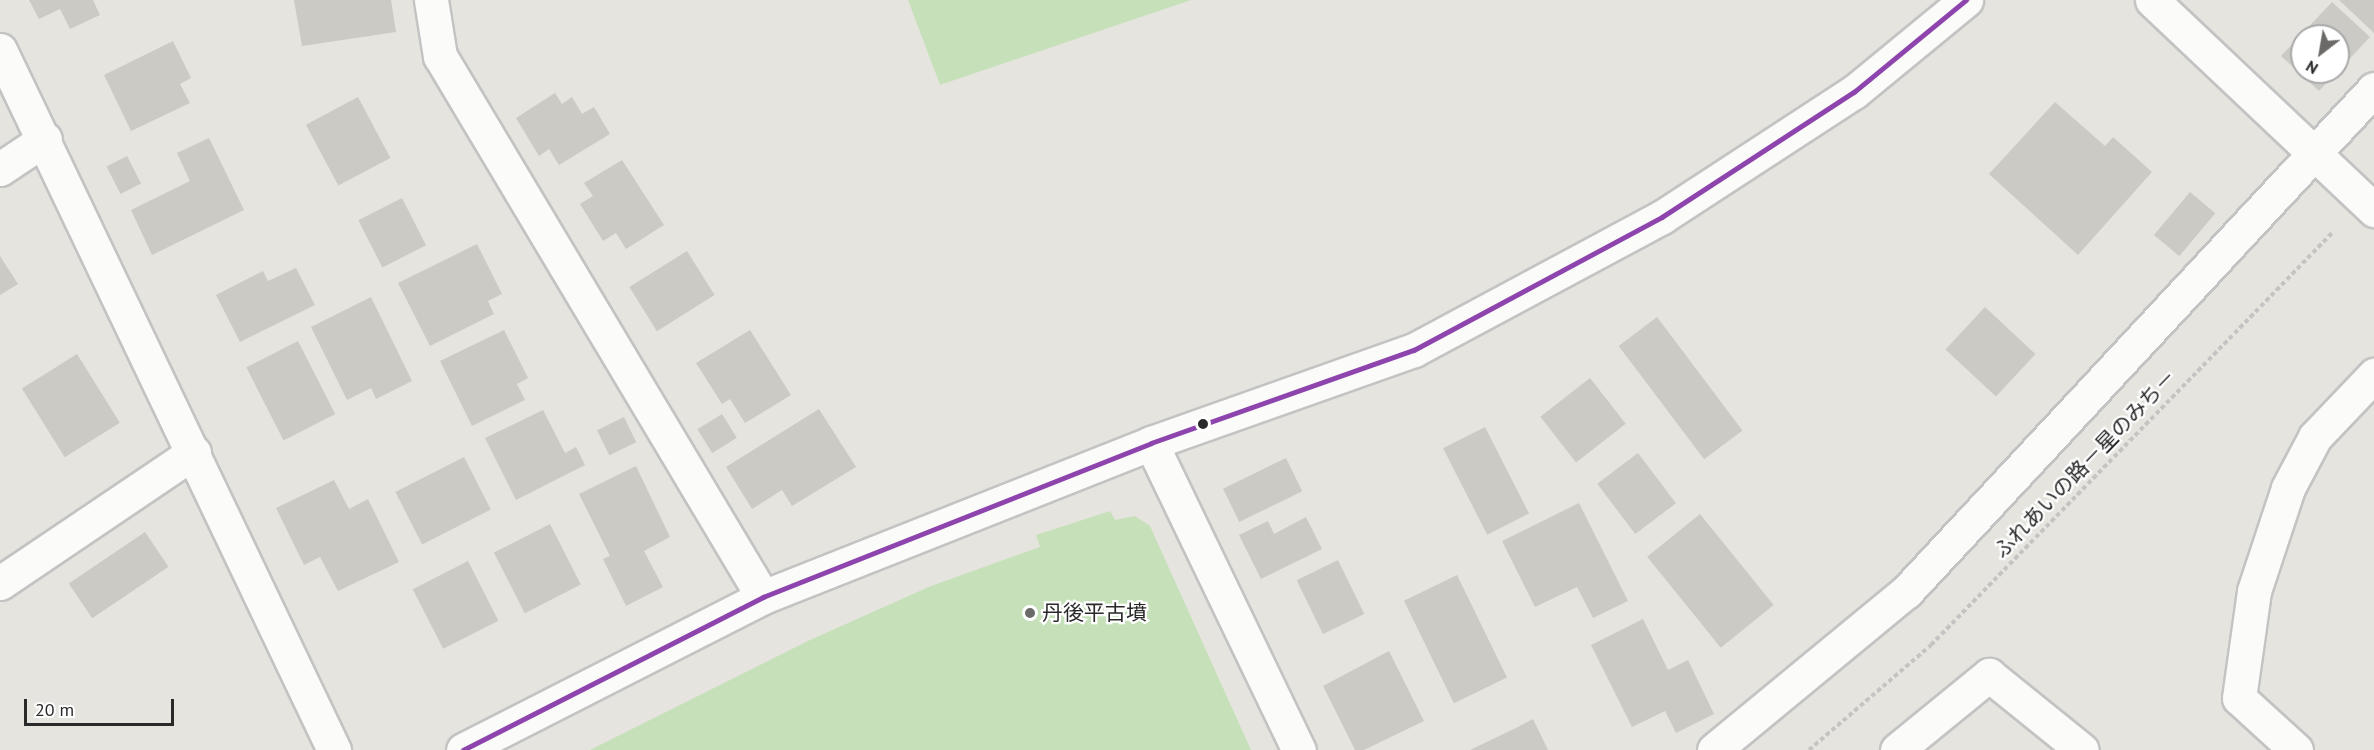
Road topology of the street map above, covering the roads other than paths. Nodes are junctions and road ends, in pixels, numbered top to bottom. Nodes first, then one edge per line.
1 (431, 0) edge
2 (1966, 0) edge
3 (2152, 0) edge
4 (0, 50) edge
5 (2374, 89) edge
6 (45, 139) junction
7 (2313, 153) junction
8 (0, 170) edge
9 (2369, 205) edge
10 (2374, 375) edge
11 (1152, 443) junction
12 (194, 452) junction
13 (0, 583) edge
14 (763, 597) junction
15 (334, 750) edge
16 (463, 750) edge
17 (1299, 750) edge
18 (1714, 750) edge
19 (1897, 750) edge
20 (2082, 750) edge
21 (2296, 750) edge

1 - 14 street
2 - 11 street
3 - 7 street
4 - 6 street
5 - 7 street
6 - 8 street
6 - 12 street
7 - 9 street
7 - 18 street
10 - 21 street
11 - 14 street
11 - 17 street
12 - 13 street
12 - 15 street
14 - 16 street
19 - 20 street

